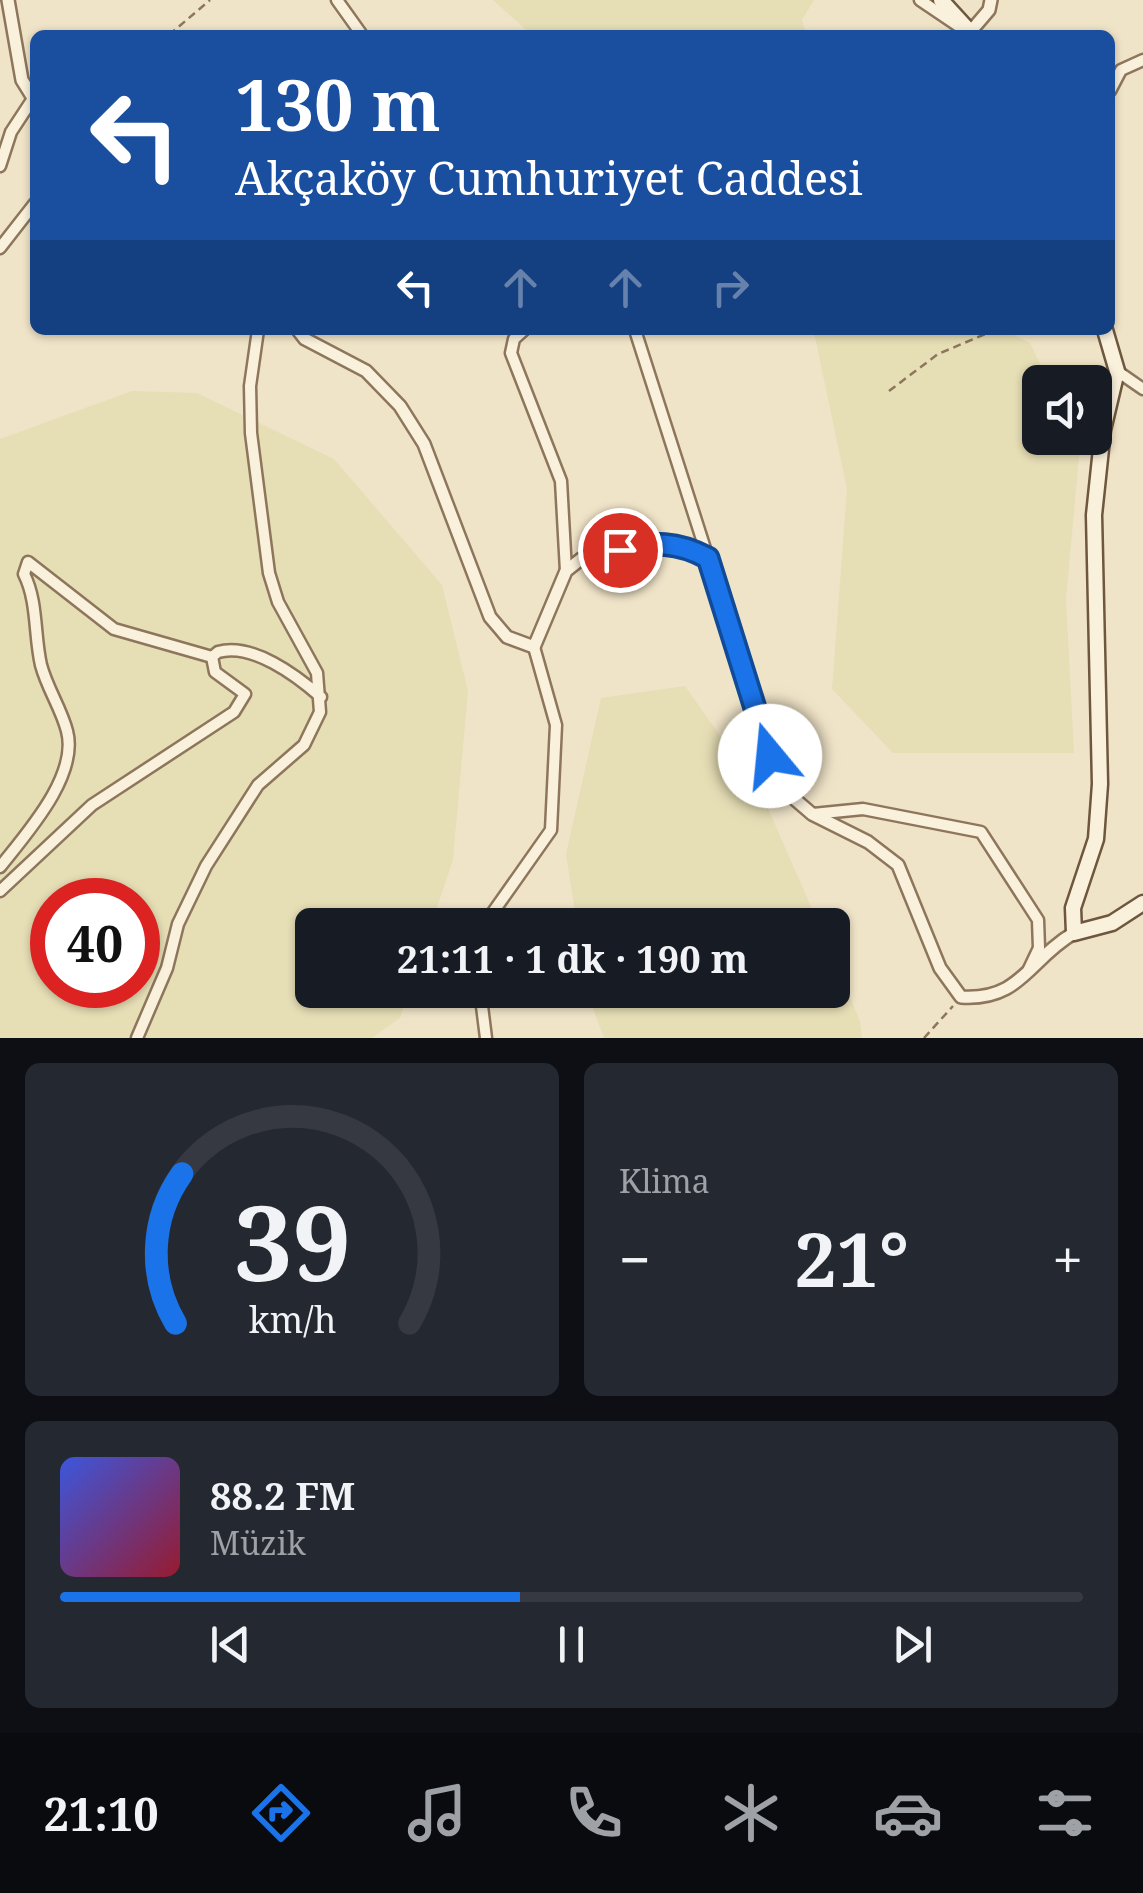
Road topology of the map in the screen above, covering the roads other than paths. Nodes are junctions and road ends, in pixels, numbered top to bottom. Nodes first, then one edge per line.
1 (8, 0) edge
2 (337, 0) edge
3 (920, 0) edge
4 (941, 0) edge
5 (991, 0) edge
6 (358, 30) edge
7 (966, 30) edge
8 (968, 30) edge
9 (975, 30) edge
10 (1143, 60) edge
11 (1115, 81) edge
12 (30, 93) edge
13 (30, 106) edge
14 (0, 166) edge
15 (30, 209) edge
16 (0, 248) edge
17 (257, 335) edge
18 (302, 335) edge
19 (518, 335) edge
20 (637, 335) edge
21 (1106, 335) edge
22 (1117, 371) junction
23 (1143, 389) edge
24 (708, 558) junction
25 (566, 571) junction
26 (534, 647) junction
27 (212, 657) junction
28 (320, 696) junction
29 (812, 814) junction
30 (0, 867) edge
31 (0, 892) edge
32 (1143, 903) edge
33 (496, 908) edge
34 (1074, 933) junction
35 (1027, 975) junction
36 (482, 1008) edge
37 (136, 1038) edge
38 (486, 1038) edge

1 - 12 street
2 - 6 street
3 - 7 street
4 - 8 main road
5 - 9 street
10 - 11 street
13 - 14 street
15 - 16 street
17 - 28 street
18 - 26 street
19 - 25 street
20 - 24 street
21 - 22 main road
22 - 23 street
22 - 34 main road
24 - 25 street
24 - 29 street
25 - 26 street
26 - 33 street
27 - 28 street
27 - 30 street
27 - 31 street
28 - 37 street
29 - 35 street
29 - 35 street
32 - 34 main road
34 - 35 street
36 - 38 street

